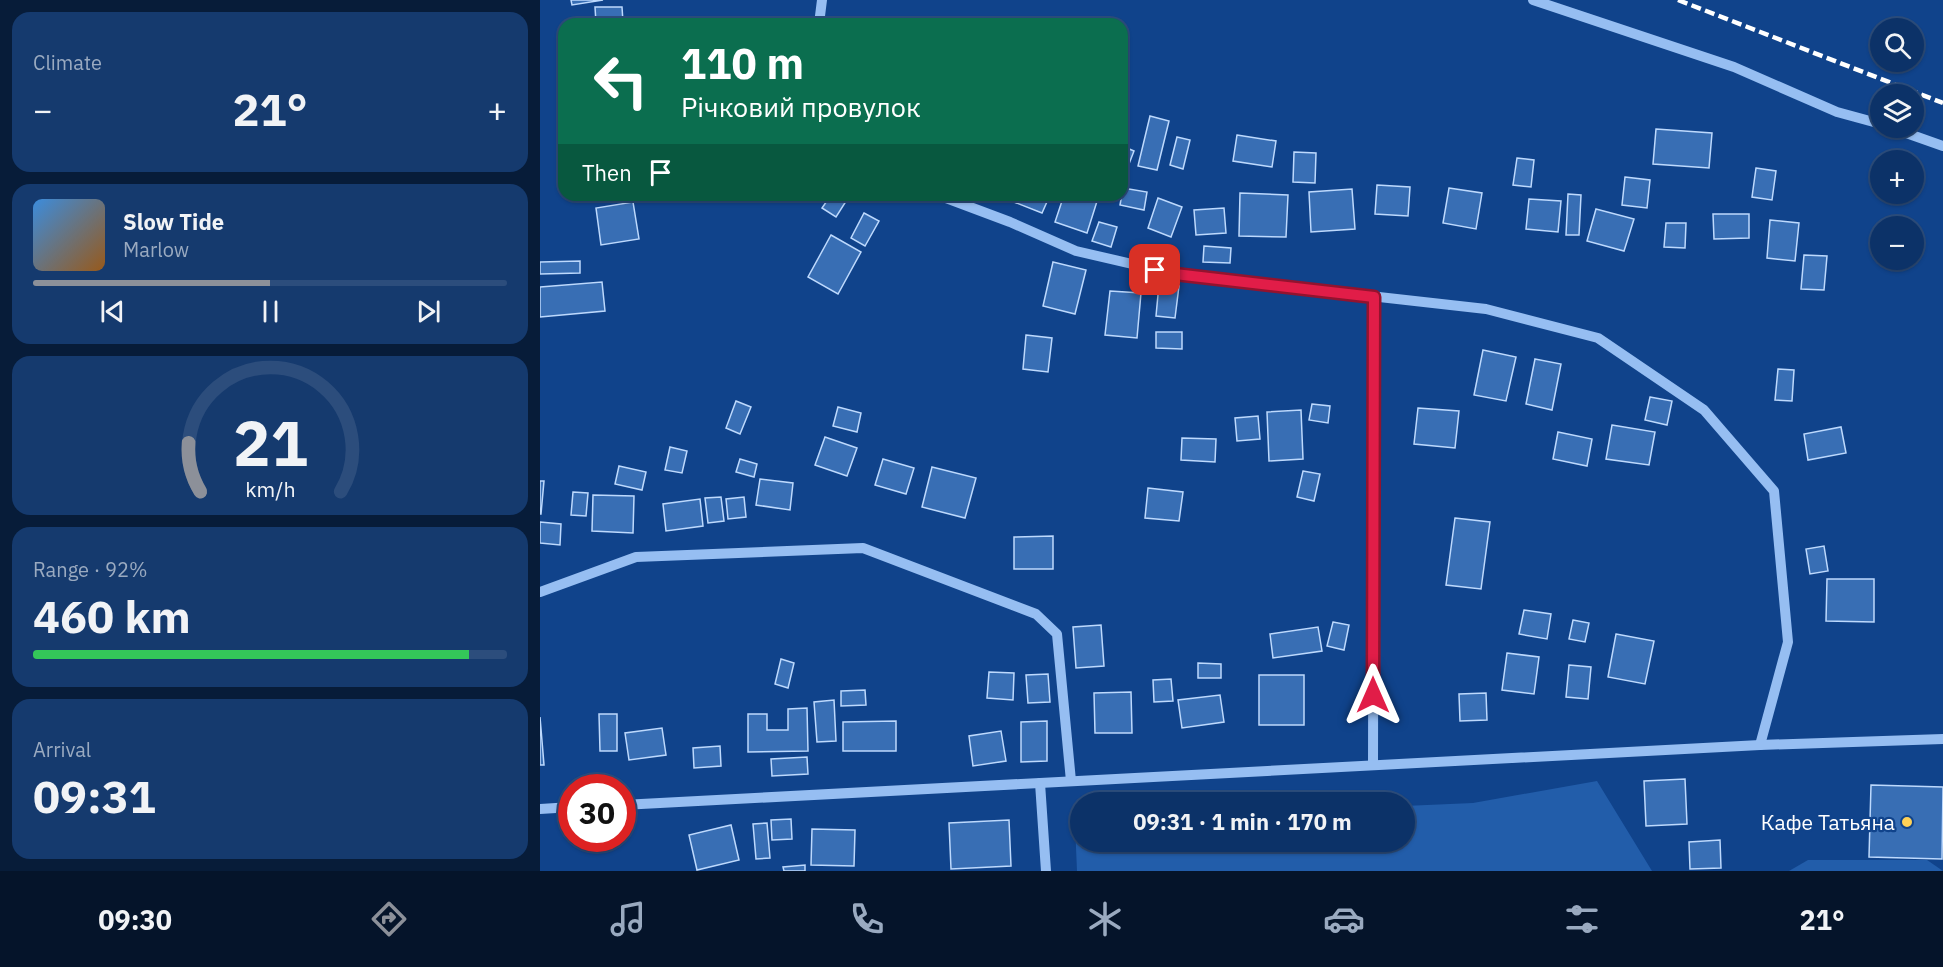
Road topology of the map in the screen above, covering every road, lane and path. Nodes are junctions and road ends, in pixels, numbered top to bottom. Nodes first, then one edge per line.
1 (822, 0) edge
2 (1533, 0) edge
3 (820, 18) edge
4 (1870, 121) edge
5 (1920, 138) edge
6 (1943, 146) edge
7 (954, 201) edge
8 (1374, 297) junction
9 (540, 592) edge
10 (1943, 739) edge
11 (1760, 745) junction
12 (1373, 765) junction
13 (1071, 782) junction
14 (1040, 783) junction
15 (636, 804) edge
16 (558, 808) edge
17 (540, 809) edge
18 (1046, 871) edge

1 - 3 street
2 - 4 street
5 - 6 street
7 - 8 street
8 - 11 street
8 - 12 street
9 - 13 street
10 - 11 street
11 - 12 street
12 - 13 street
13 - 14 street
14 - 15 street
14 - 18 street
16 - 17 street

